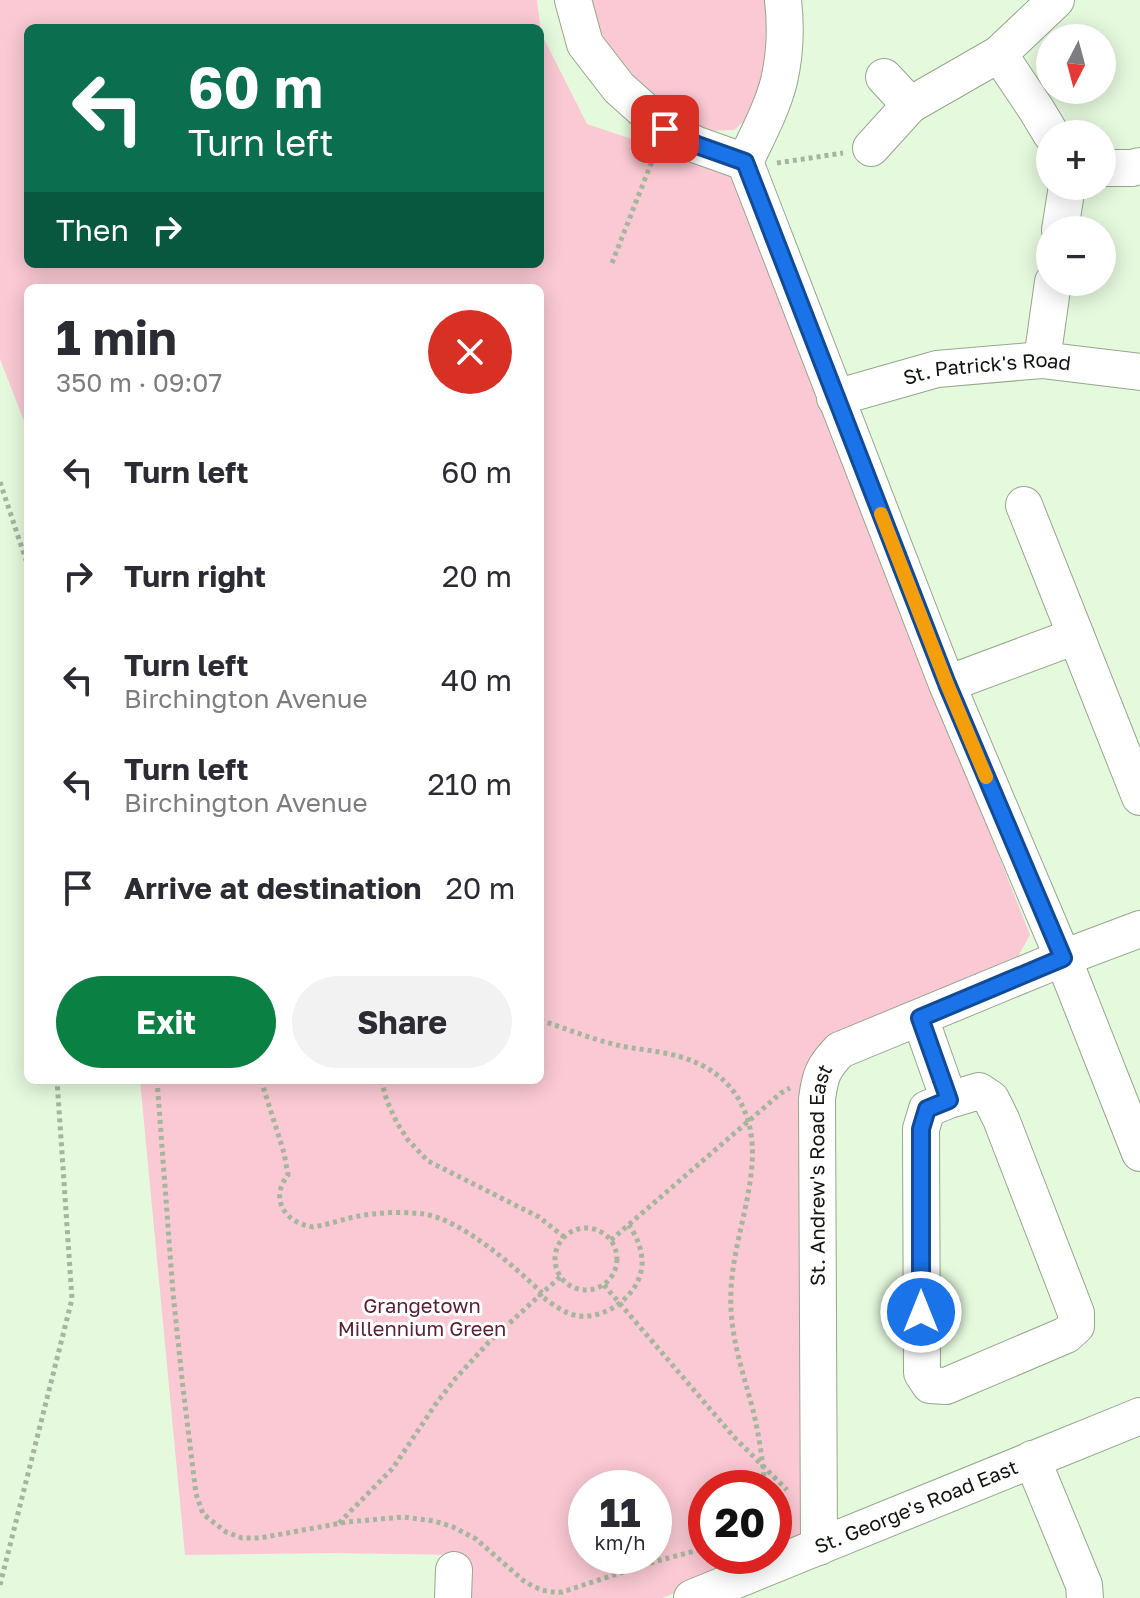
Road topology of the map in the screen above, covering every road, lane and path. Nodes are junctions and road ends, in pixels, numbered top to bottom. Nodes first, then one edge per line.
1 (573, 0) edge
2 (783, 0) edge
3 (1056, 0) edge
4 (999, 54) junction
5 (884, 77) dead end
6 (910, 105) junction
7 (1043, 120) edge
8 (665, 129) junction
9 (871, 148) joint
10 (746, 164) junction
11 (1140, 166) edge
12 (1116, 168) edge
13 (612, 263) dead end
14 (1051, 296) edge
15 (1042, 360) junction
16 (1140, 372) edge
17 (835, 398) junction
18 (0, 482) edge
19 (1024, 505) dead end
20 (24, 554) edge
21 (1076, 636) junction
22 (947, 684) junction
23 (1140, 797) edge
24 (1140, 929) edge
25 (1063, 958) junction
26 (920, 1018) junction
27 (544, 1021) edge
28 (57, 1084) edge
29 (157, 1084) edge
30 (262, 1084) edge
31 (382, 1084) edge
32 (819, 1084) junction
33 (949, 1100) junction
34 (748, 1121) junction
35 (1140, 1153) edge
36 (629, 1225) junction
37 (564, 1237) junction
38 (611, 1240) junction
39 (560, 1277) junction
40 (604, 1285) junction
41 (541, 1294) junction
42 (619, 1303) junction
43 (1140, 1416) edge
44 (1032, 1459) junction
45 (763, 1466) junction
46 (763, 1470) edge
47 (339, 1524) junction
48 (818, 1530) junction
49 (688, 1553) edge
50 (0, 1585) edge
51 (692, 1598) edge
52 (1085, 1598) edge

1 - 8 street
2 - 10 street
3 - 4 street
4 - 6 street
4 - 7 street
5 - 6 street
6 - 9 street
8 - 10 street
8 - 13 path
9 - 10 path
10 - 17 street
11 - 12 street
14 - 15 street
15 - 16 street, St. Patrick's Road
15 - 17 street, St. Patrick's Road
17 - 22 street
18 - 20 path
19 - 21 street
21 - 22 street
21 - 23 street
22 - 25 street
24 - 25 street, St. Andrew's Road East
25 - 26 street, St. Andrew's Road East
25 - 35 street
26 - 32 street, St. Andrew's Road East
26 - 33 street
27 - 34 path
28 - 50 path
29 - 47 path
30 - 41 path
31 - 37 path
32 - 34 path
32 - 48 street, St. Andrew's Road East
33 - 33 street
34 - 36 path
34 - 45 path
36 - 38 path
36 - 42 path
37 - 38 path
37 - 39 path
38 - 40 path
39 - 40 path
39 - 41 path
40 - 42 path
41 - 42 path
41 - 47 path
42 - 45 path
43 - 44 street, St. George's Road East
44 - 48 street, St. George's Road East
44 - 52 street
45 - 46 path
45 - 48 path
47 - 49 path
48 - 51 street, St. George's Road East

